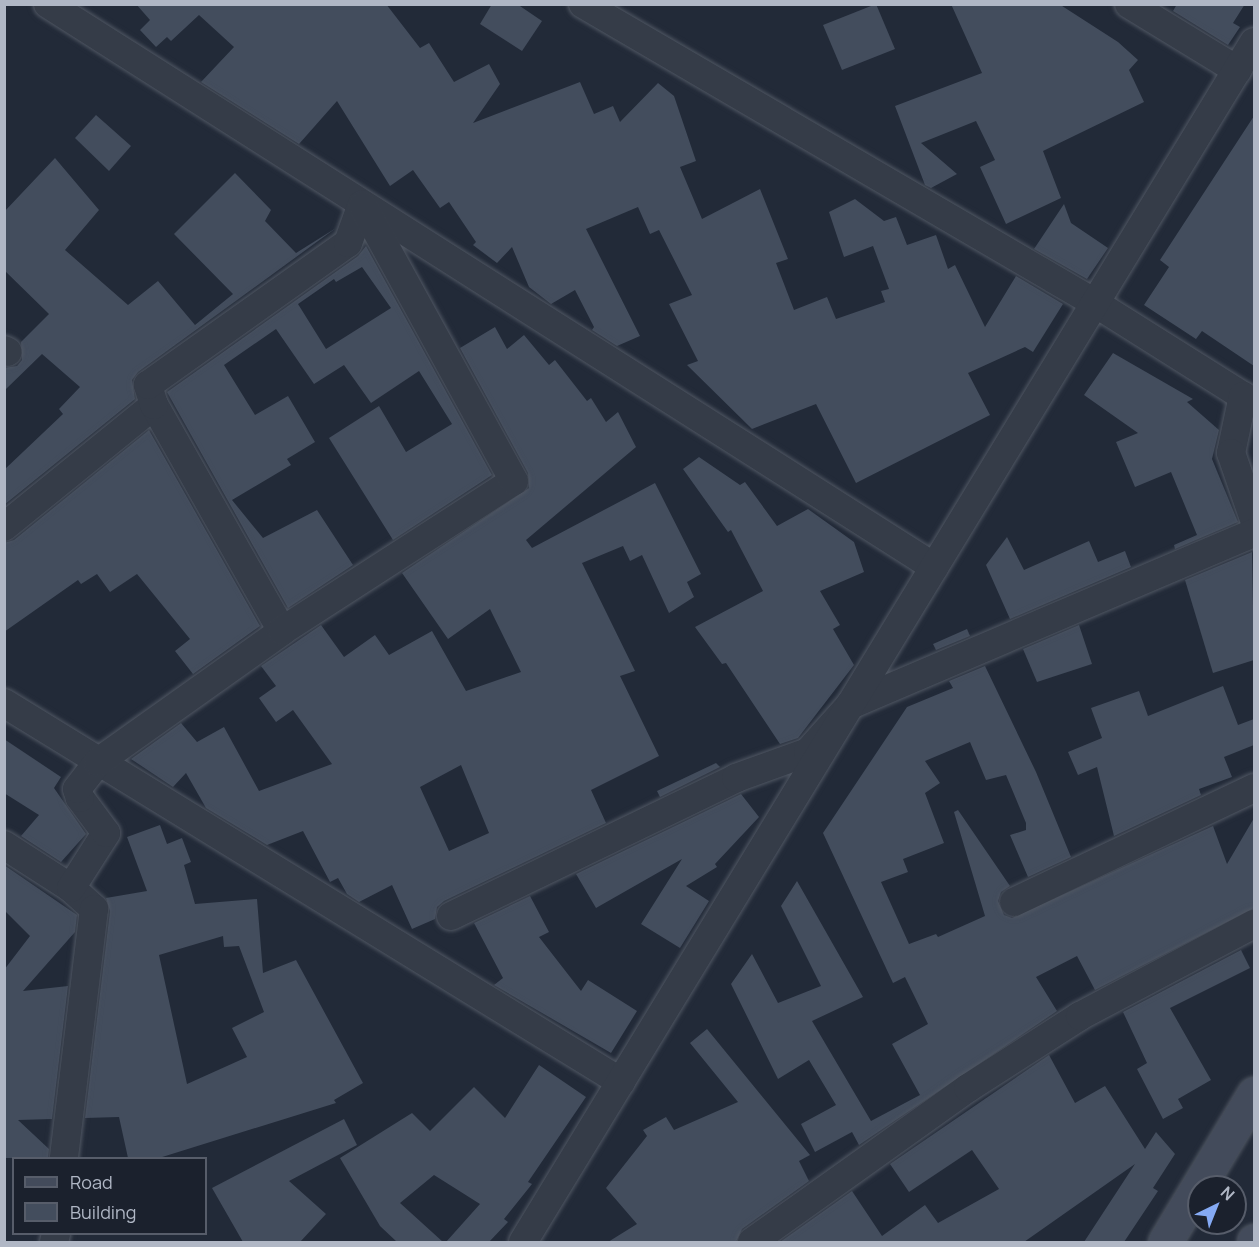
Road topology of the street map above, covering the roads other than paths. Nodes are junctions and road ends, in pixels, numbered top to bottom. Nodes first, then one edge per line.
1 (48, 4) edge
2 (583, 4) edge
3 (1129, 4) edge
4 (85, 14) edge
5 (1254, 42) edge
6 (1237, 70) junction
7 (362, 204) junction
8 (1095, 303) junction
9 (1249, 399) edge
10 (154, 405) junction
11 (1254, 519) edge
12 (4, 527) edge
13 (1254, 533) edge
14 (934, 567) junction
15 (282, 631) junction
16 (4, 703) edge
17 (850, 705) junction
18 (98, 762) junction
19 (1254, 788) edge
20 (4, 845) edge
21 (71, 888) junction
22 (1014, 902) dead end
23 (450, 916) dead end
24 (1254, 924) edge
25 (621, 1082) junction
26 (1254, 1094) edge
27 (64, 1157) edge
28 (523, 1242) edge
29 (752, 1242) edge
30 (1165, 1242) edge

1 - 4 street
2 - 8 street
3 - 6 street
4 - 7 street
5 - 6 street
6 - 8 street
7 - 10 street
7 - 14 street
7 - 15 street
8 - 9 street
8 - 14 street
9 - 11 street
10 - 12 street
10 - 15 street
13 - 17 street
14 - 17 street
15 - 18 street
16 - 18 street
17 - 23 street
17 - 25 street
18 - 21 street
18 - 25 street
19 - 22 street
20 - 21 street
21 - 27 street
24 - 29 street
25 - 28 street
26 - 30 main road

